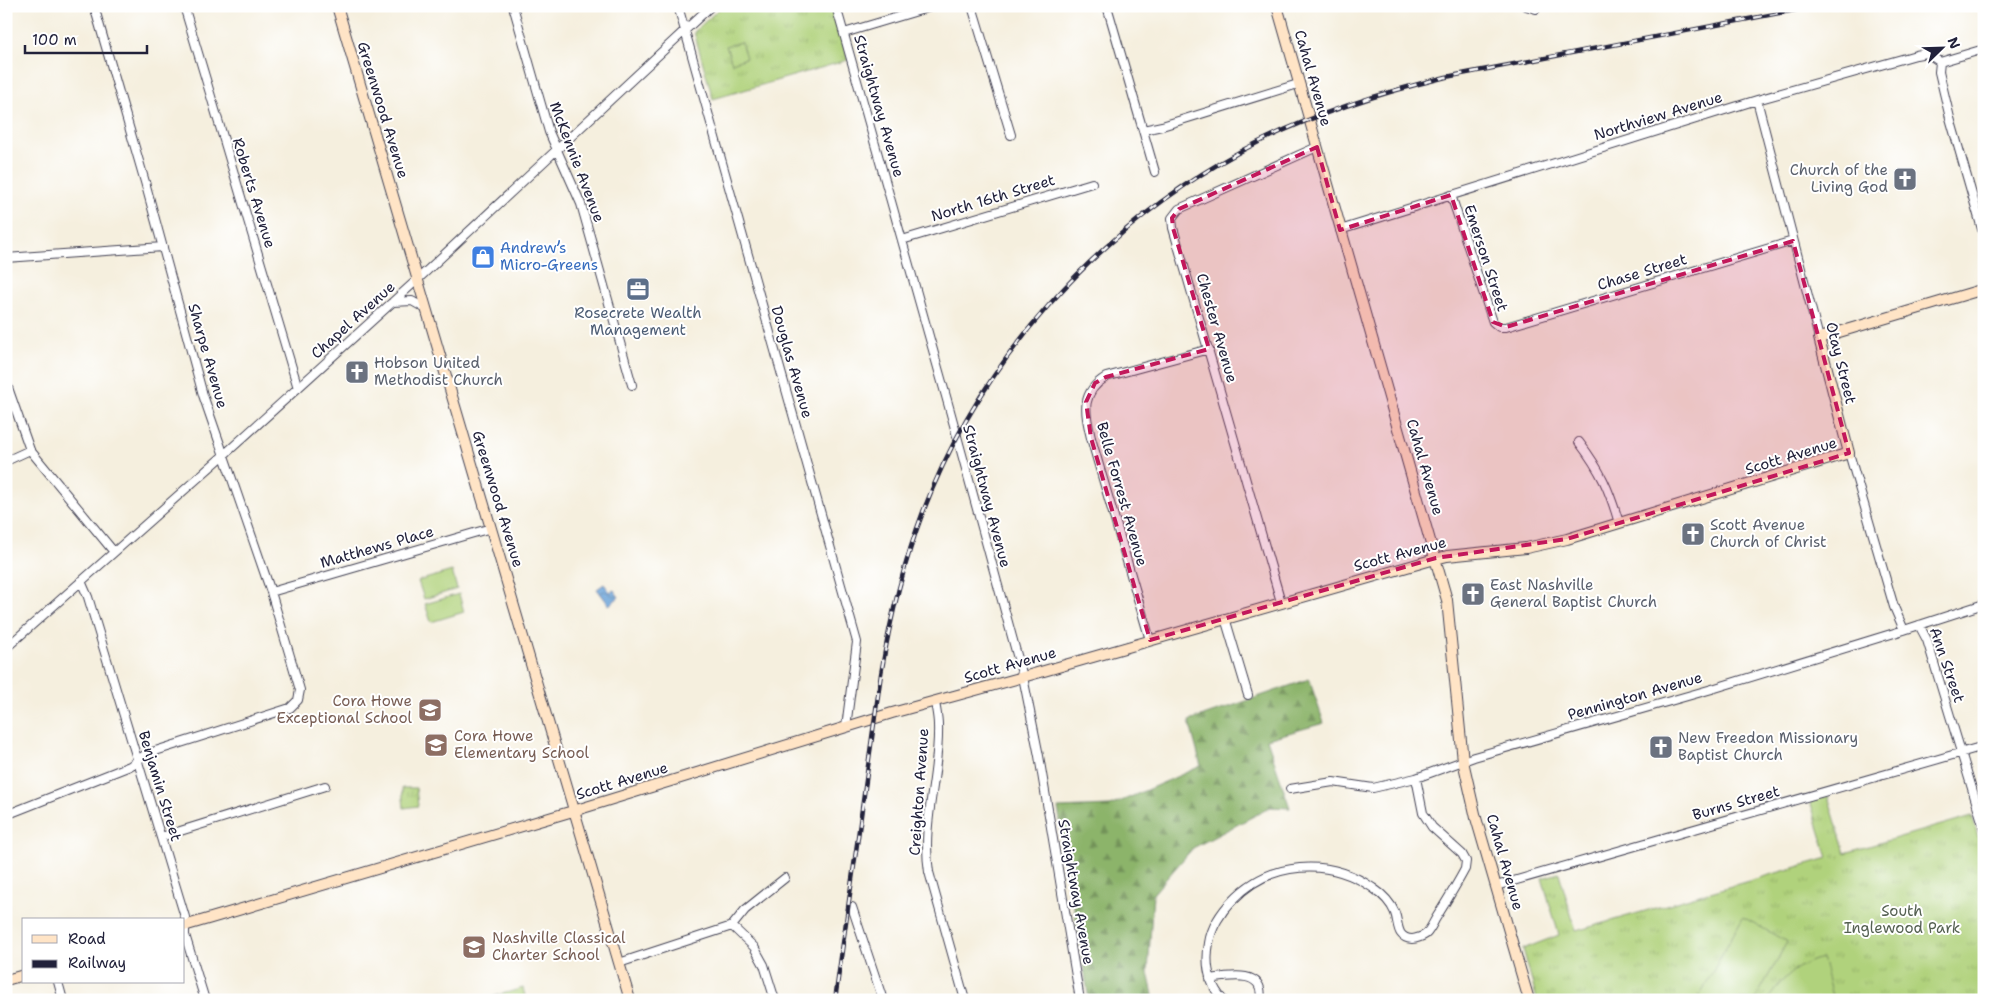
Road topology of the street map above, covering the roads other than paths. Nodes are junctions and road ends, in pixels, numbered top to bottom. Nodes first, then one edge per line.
1 (94, 6) edge
2 (184, 6) edge
3 (337, 6) edge
4 (513, 6) edge
5 (678, 6) edge
6 (711, 6) edge
7 (836, 6) edge
8 (934, 6) edge
9 (972, 6) edge
10 (1107, 6) edge
11 (1526, 6) edge
12 (1280, 7) edge
13 (1536, 9) dead end
14 (685, 30) junction
15 (844, 33) junction
16 (1984, 49) edge
17 (1940, 62) junction
18 (1298, 84) junction
19 (1757, 100) junction
20 (1143, 130) junction
21 (1011, 135) dead end
22 (1317, 147) junction
23 (556, 151) junction
24 (1155, 172) dead end
25 (1092, 183) dead end
26 (1451, 195) junction
27 (1340, 230) junction
28 (1984, 236) edge
29 (902, 240) junction
30 (1794, 240) junction
31 (163, 247) junction
32 (6, 258) edge
33 (418, 279) junction
34 (1984, 289) edge
35 (393, 302) junction
36 (427, 310) junction
37 (1499, 327) joint
38 (1819, 338) junction
39 (1209, 349) junction
40 (6, 382) edge
41 (632, 385) dead end
42 (298, 388) junction
43 (1579, 442) dead end
44 (30, 450) junction
45 (1849, 453) junction
46 (224, 454) junction
47 (6, 461) edge
48 (1619, 523) junction
49 (491, 528) junction
50 (114, 552) junction
51 (1436, 558) junction
52 (81, 581) junction
53 (271, 592) junction
54 (1281, 602) junction
55 (1984, 604) edge
56 (1225, 618) junction
57 (1919, 625) junction
58 (1904, 630) junction
59 (1150, 640) junction
60 (6, 648) edge
61 (1023, 677) junction
62 (1248, 694) dead end
63 (935, 702) junction
64 (846, 727) junction
65 (1984, 746) edge
66 (1962, 752) junction
67 (138, 760) junction
68 (1463, 761) junction
69 (1416, 778) junction
70 (325, 786) dead end
71 (1290, 789) dead end
72 (574, 811) junction
73 (6, 815) edge
74 (1984, 828) edge
75 (161, 837) junction
76 (785, 878) dead end
77 (1496, 886) junction
78 (852, 907) dead end
79 (185, 918) edge
80 (185, 926) edge
81 (732, 926) junction
82 (185, 935) edge
83 (619, 963) junction
84 (22, 976) edge
85 (1210, 979) junction
86 (6, 980) edge
87 (59, 984) edge
88 (63, 1000) edge
89 (205, 1000) edge
90 (630, 1000) edge
91 (775, 1000) edge
92 (883, 1000) edge
93 (965, 1000) edge
94 (1080, 1000) edge
95 (1223, 1000) edge
96 (1260, 1000) edge
97 (1529, 1000) edge

1 - 31 street, Sharpe Avenue
2 - 42 street, Roberts Avenue
3 - 33 street, Greenwood Avenue
4 - 23 street, McKennie Avenue
5 - 14 street, Douglas Avenue
6 - 14 street, Chapel Avenue
7 - 15 street, Straightway Avenue
8 - 15 street
9 - 21 street
10 - 20 street
11 - 13 street
12 - 18 street, Cahal Avenue
14 - 23 street, Chapel Avenue
14 - 64 street, Douglas Avenue
15 - 29 street, Straightway Avenue
16 - 17 street
17 - 19 street, Northview Avenue
17 - 28 street
18 - 20 street
18 - 22 street, Cahal Avenue
19 - 26 street, Northview Avenue
19 - 30 street, Otay Street
20 - 24 street
22 - 27 street, Cahal Avenue
22 - 39 street, Chester Avenue
23 - 33 street, Chapel Avenue
23 - 41 street, McKennie Avenue
25 - 29 street, North 16th Street
26 - 27 street, Northview Avenue
26 - 37 street, Emerson Street
27 - 51 street, Cahal Avenue
29 - 61 street, Straightway Avenue
30 - 37 street, Chase Street
30 - 38 street, Otay Street
31 - 32 street
31 - 46 street, Sharpe Avenue
33 - 35 street, Chapel Avenue
33 - 36 street, Greenwood Avenue
34 - 38 street
35 - 36 street
35 - 42 street, Chapel Avenue
36 - 49 street, Greenwood Avenue
38 - 45 street, Otay Street
39 - 54 street, Chester Avenue
39 - 59 street, Belle Forrest Avenue
40 - 44 street
42 - 46 street, Chapel Avenue
43 - 48 street
44 - 47 street
44 - 50 street
45 - 48 street, Scott Avenue
45 - 58 street, Otay Street
46 - 50 street, Chapel Avenue
46 - 53 street, Sharpe Avenue
48 - 51 street, Scott Avenue
49 - 53 street, Matthews Place
49 - 72 street, Greenwood Avenue
50 - 52 street, Chapel Avenue
51 - 54 street, Scott Avenue
51 - 68 street, Cahal Avenue
52 - 60 street, Chapel Avenue
52 - 67 street, Benjamin Street
53 - 67 street, Sharpe Avenue
54 - 56 street, Scott Avenue
55 - 57 street, Pennington Avenue
56 - 59 street, Scott Avenue
56 - 62 street
57 - 58 street, Pennington Avenue
57 - 66 street, Ann Street
58 - 68 street, Pennington Avenue
59 - 61 street, Scott Avenue
61 - 63 street, Scott Avenue
61 - 94 street, Straightway Avenue
63 - 64 street, Scott Avenue
63 - 93 street, Creighton Avenue
64 - 72 street, Scott Avenue
65 - 66 street, Burns Street
66 - 74 street, Ann Street
66 - 77 street, Burns Street
67 - 73 street
67 - 75 street, Benjamin Street
68 - 69 street, Pennington Avenue
68 - 77 street, Cahal Avenue
69 - 71 street, Pennington Avenue
69 - 85 street
70 - 75 street
72 - 80 street, Scott Avenue
72 - 83 street, Greenwood Avenue
75 - 79 street, Benjamin Street
76 - 81 street
77 - 97 street, Cahal Avenue
78 - 92 street
81 - 83 street
81 - 91 street
82 - 89 street, Benjamin Street
83 - 90 street, Greenwood Avenue
84 - 86 street
85 - 95 street
85 - 96 street
87 - 88 street

